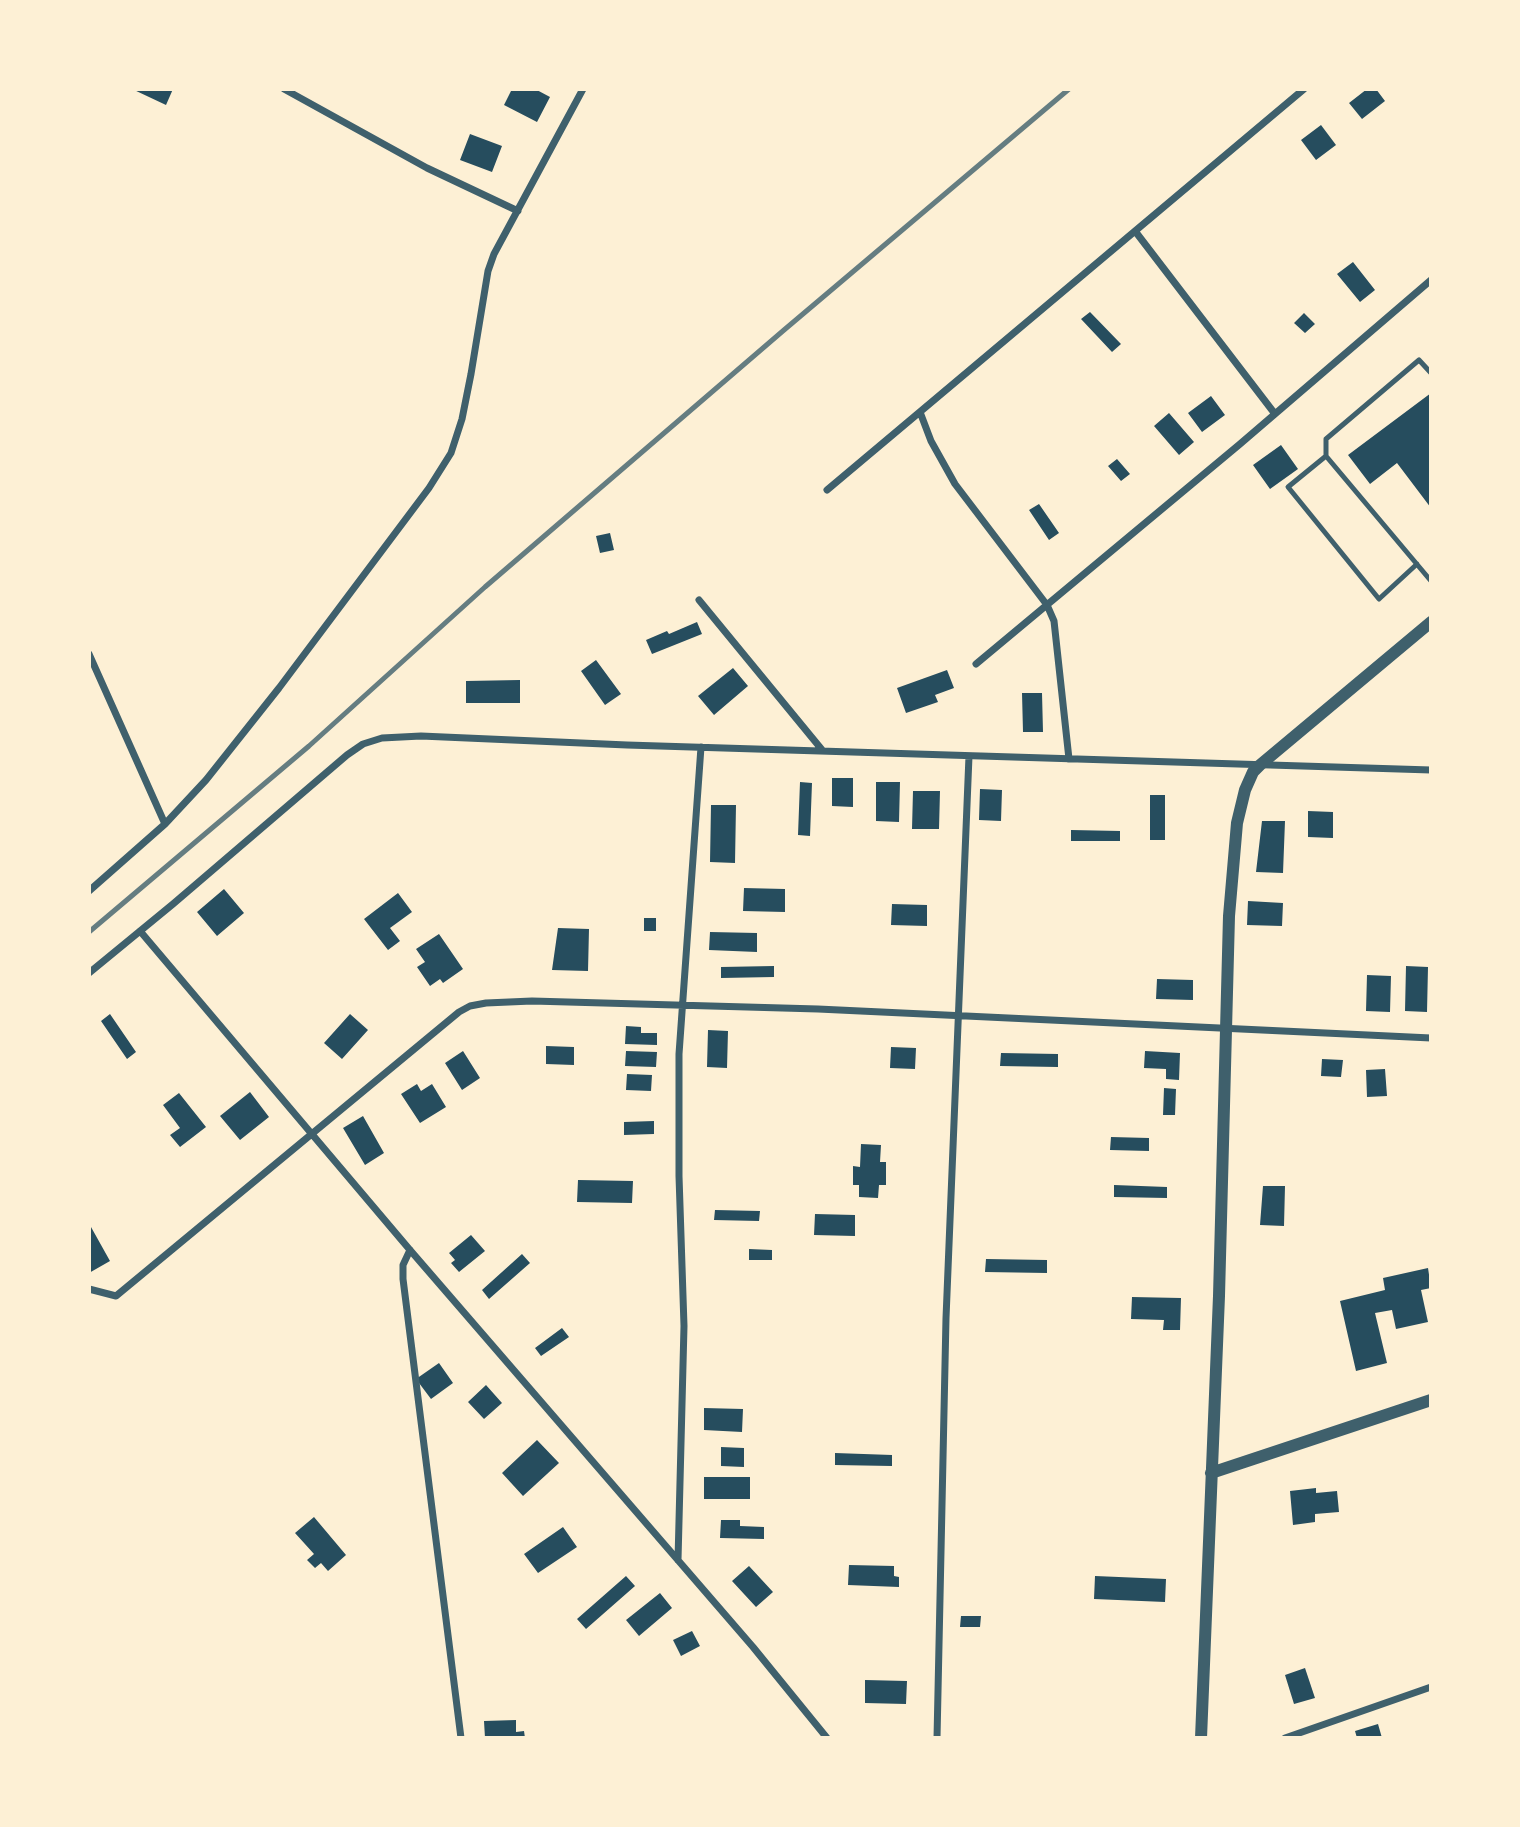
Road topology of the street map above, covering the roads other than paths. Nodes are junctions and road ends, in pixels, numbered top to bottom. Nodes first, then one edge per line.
1 (284, 89) edge
2 (583, 89) edge
3 (1304, 89) edge
4 (518, 211) junction
5 (1135, 231) junction
6 (1431, 280) edge
7 (1431, 373) edge
8 (920, 412) junction
9 (1275, 414) junction
10 (1326, 456) junction
11 (827, 490) dead end
12 (1417, 565) junction
13 (1431, 581) edge
14 (699, 600) dead end
15 (1047, 605) junction
16 (1431, 622) edge
17 (89, 653) edge
18 (976, 664) dead end
19 (701, 747) junction
20 (823, 751) junction
21 (969, 756) junction
22 (1069, 760) junction
23 (1260, 765) junction
24 (1431, 770) edge
25 (165, 824) junction
26 (89, 891) edge
27 (140, 932) junction
28 (89, 972) edge
29 (684, 1005) junction
30 (959, 1017) junction
31 (1226, 1030) junction
32 (1431, 1038) edge
33 (311, 1133) junction
34 (410, 1250) junction
35 (89, 1289) edge
36 (1431, 1400) edge
37 (1211, 1473) junction
38 (678, 1560) junction
39 (1431, 1687) edge
40 (461, 1738) edge
41 (827, 1738) edge
42 (937, 1738) edge
43 (1201, 1738) edge
44 (1285, 1738) edge

1 - 4 street
2 - 4 street
3 - 5 street
4 - 25 street
5 - 8 street
5 - 9 street
6 - 9 street
7 - 10 lane
8 - 11 street
8 - 15 street
9 - 15 street
10 - 12 lane
10 - 12 lane
12 - 13 lane
14 - 20 street
15 - 18 street
15 - 22 street
16 - 23 street
17 - 25 street
19 - 20 street
19 - 27 street
19 - 29 street
20 - 21 street
21 - 22 street
21 - 30 street
22 - 23 street
23 - 24 street
23 - 31 street
25 - 26 street
27 - 28 street
27 - 33 street
29 - 30 street
29 - 33 street
29 - 38 street
30 - 31 street
30 - 42 street
31 - 32 street
31 - 37 street
33 - 34 street
33 - 35 street
34 - 38 street
34 - 40 street
36 - 37 street
37 - 43 street
38 - 41 street
39 - 44 street

